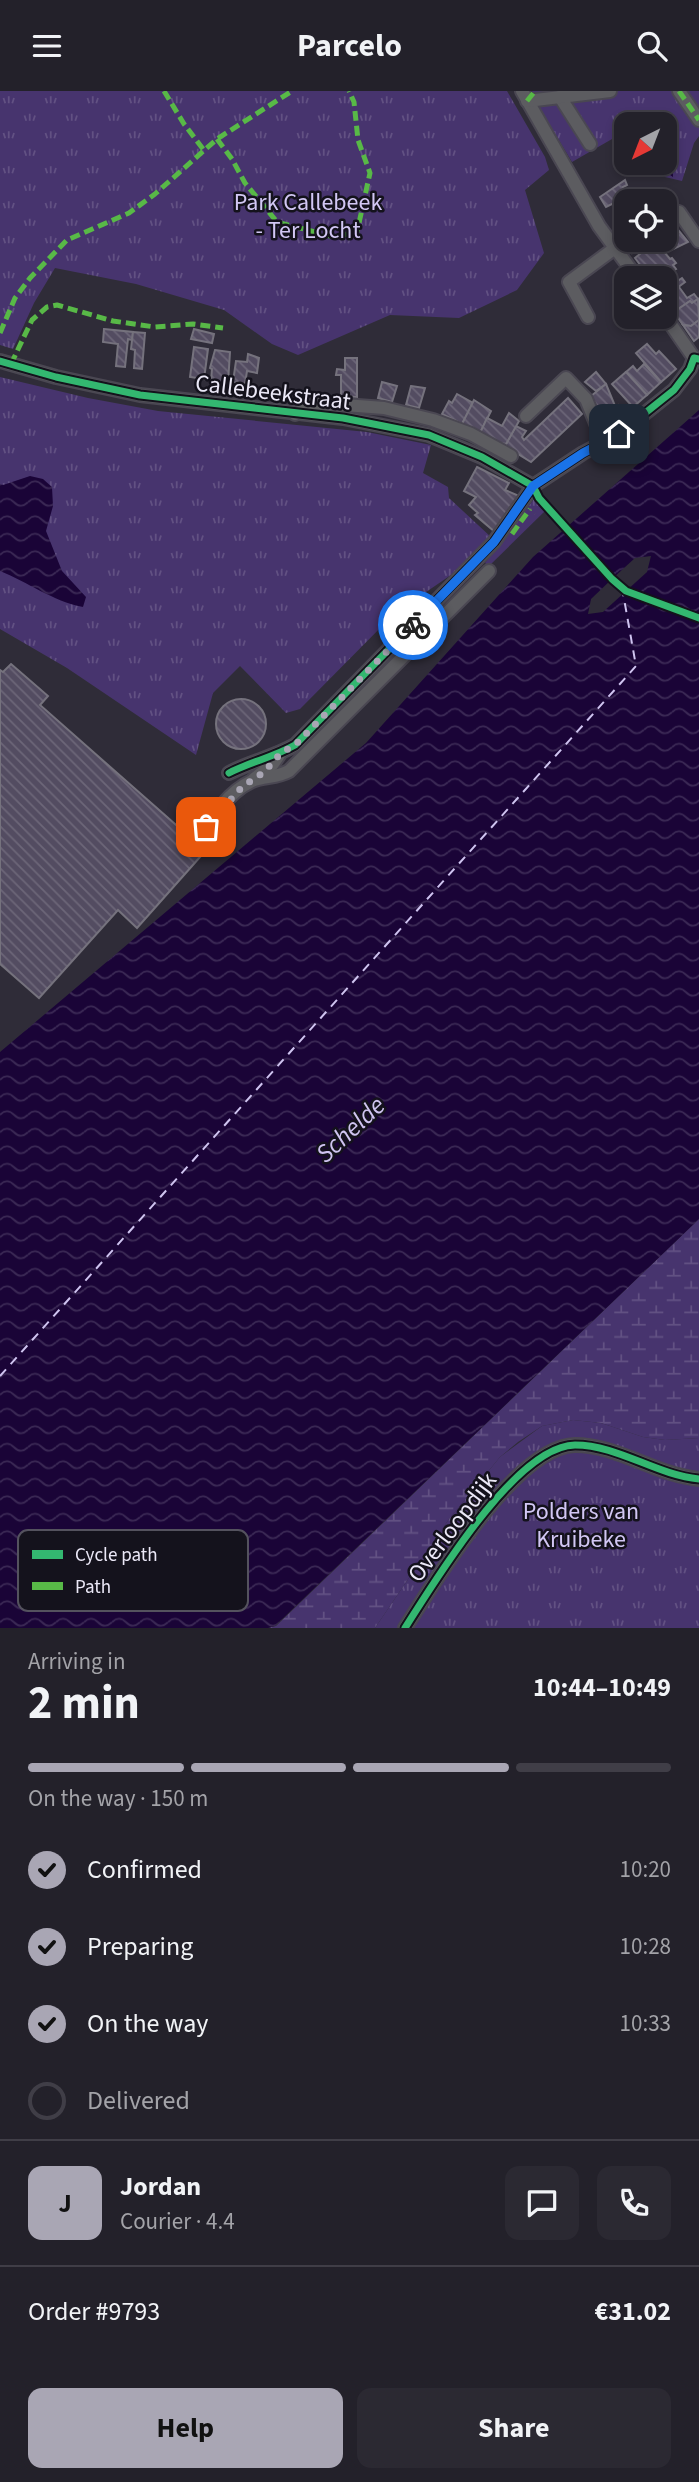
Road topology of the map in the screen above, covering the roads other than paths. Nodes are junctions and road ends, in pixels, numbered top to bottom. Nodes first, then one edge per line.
1 (610, 91) edge
2 (679, 91) edge
3 (525, 96) edge
4 (560, 97) junction
5 (699, 120) edge
6 (590, 145) dead end
7 (679, 212) dead end
8 (699, 241) edge
9 (614, 247) edge
10 (614, 249) edge
11 (588, 317) dead end
12 (674, 329) edge
13 (696, 359) edge
14 (0, 361) edge
15 (294, 414) junction
16 (526, 416) dead end
17 (604, 443) junction
18 (511, 456) dead end
19 (533, 486) junction
20 (489, 572) dead end
21 (281, 753) junction
22 (229, 773) dead end
23 (252, 781) junction
24 (196, 848) dead end
25 (699, 1479) edge
26 (405, 1628) edge

1 - 4 street
2 - 5 street
3 - 4 street
3 - 9 street
4 - 6 street
7 - 8 street
10 - 11 street
12 - 13 street
13 - 17 street
14 - 15 street, Callebeekstraat
15 - 18 street, Callebeekstraat
15 - 19 street, Callebeekstraat
16 - 17 street
17 - 19 street
19 - 21 street
20 - 23 street
21 - 22 street
21 - 23 street
23 - 24 street
25 - 26 street, Overloopdijk

